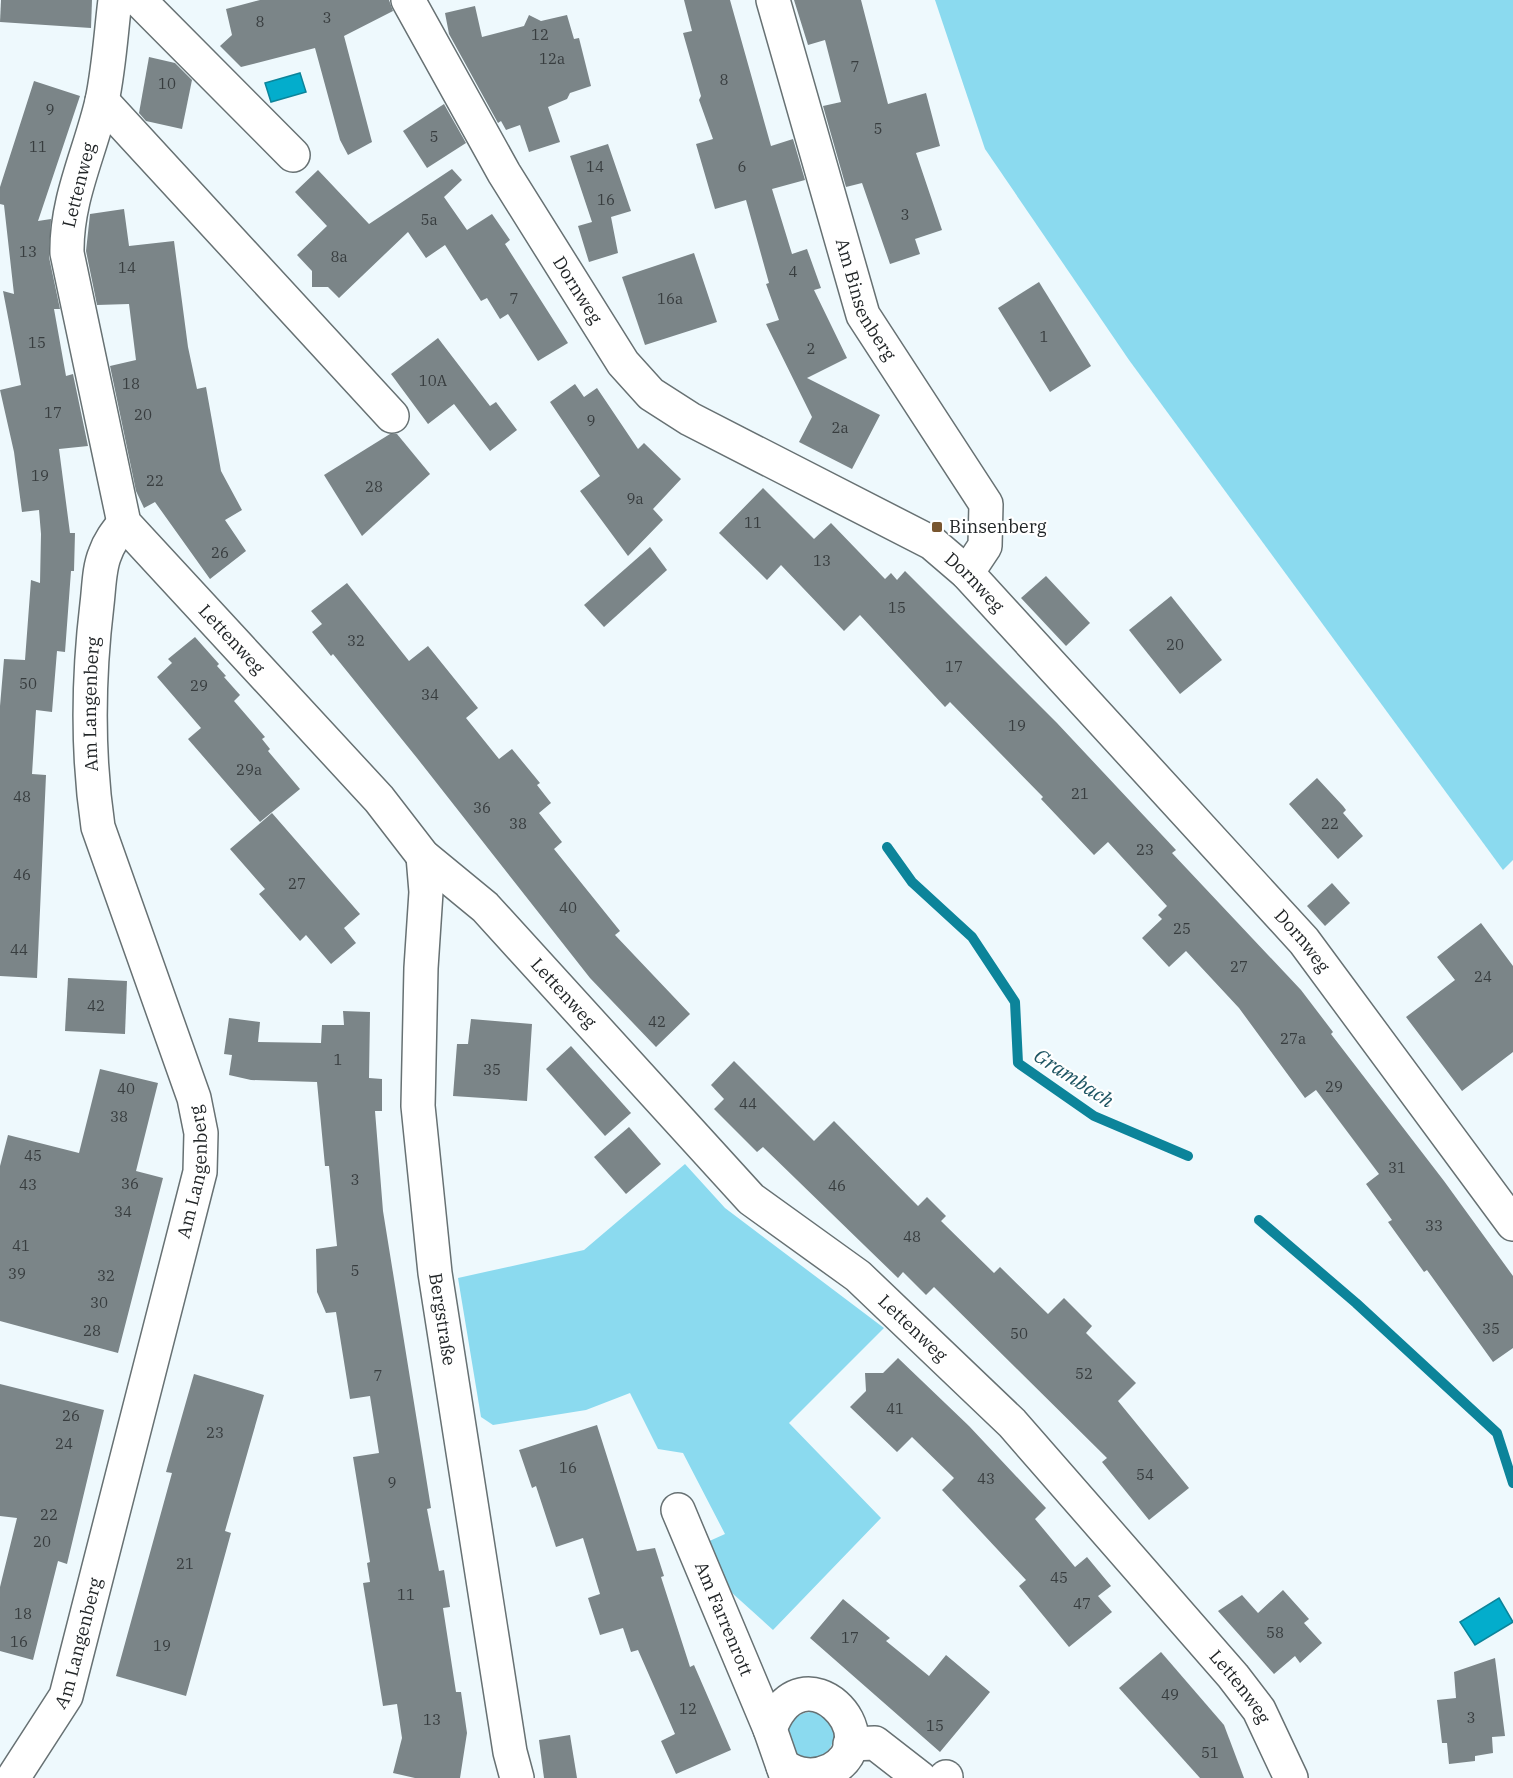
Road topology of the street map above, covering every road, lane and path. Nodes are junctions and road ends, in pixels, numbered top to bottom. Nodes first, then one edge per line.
1 (115, 0) edge
2 (139, 0) edge
3 (408, 0) edge
4 (773, 0) edge
5 (102, 101) junction
6 (293, 155) dead end
7 (392, 416) dead end
8 (124, 523) junction
9 (967, 573) junction
10 (423, 856) junction
11 (1513, 1224) edge
12 (678, 1510) dead end
13 (770, 1729) junction
14 (850, 1744) junction
15 (785, 1772) edge
16 (13, 1778) edge
17 (517, 1778) edge
18 (937, 1778) edge
19 (1291, 1778) edge

1 - 5 street, Lettenweg
2 - 6 street
3 - 9 street, Dornweg
4 - 9 street, Am Binsenberg
5 - 7 street
5 - 8 street, Lettenweg
8 - 10 street, Lettenweg
8 - 16 street, Am Langenberg
9 - 11 street, Dornweg
10 - 17 street, Bergstraße
10 - 19 street, Lettenweg
12 - 13 street, Am Farrenrott
13 - 14 street
13 - 15 street, Am Farrenrott
14 - 15 street, Am Farrenrott
14 - 18 street

